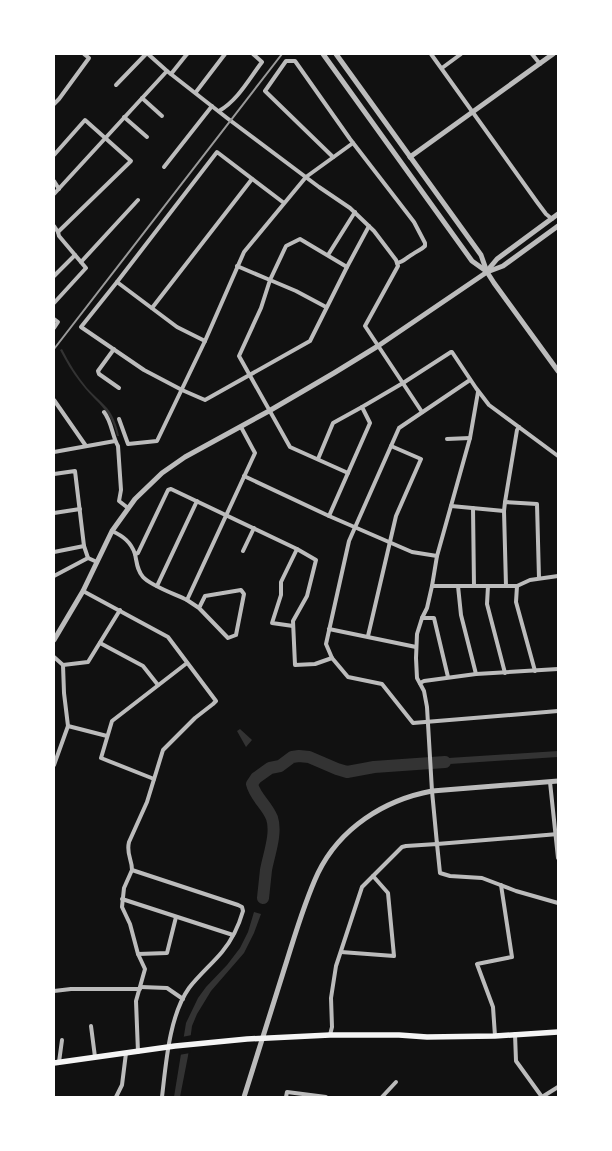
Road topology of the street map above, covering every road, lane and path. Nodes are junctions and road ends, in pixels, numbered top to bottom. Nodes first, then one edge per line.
1 (84, 54) edge
2 (147, 54) edge
3 (187, 54) edge
4 (225, 54) edge
5 (253, 54) edge
6 (323, 54) edge
7 (336, 54) edge
8 (431, 54) edge
9 (461, 54) edge
10 (532, 54) edge
11 (553, 54) edge
12 (540, 64) junction
13 (442, 68) junction
14 (167, 71) junction
15 (172, 74) junction
16 (116, 85) dead end
17 (196, 92) junction
18 (142, 98) junction
19 (54, 104) edge
20 (212, 106) junction
21 (219, 111) junction
22 (473, 112) junction
23 (162, 116) dead end
24 (124, 117) junction
25 (147, 137) dead end
26 (105, 138) junction
27 (353, 143) junction
28 (54, 155) edge
29 (333, 157) junction
30 (410, 157) junction
31 (164, 167) dead end
32 (306, 177) junction
33 (252, 179) junction
34 (54, 181) edge
35 (59, 189) junction
36 (54, 194) edge
37 (138, 200) dead end
38 (284, 203) junction
39 (355, 212) junction
40 (558, 214) edge
41 (552, 219) junction
42 (54, 226) edge
43 (369, 226) junction
44 (557, 228) edge
45 (58, 232) junction
46 (75, 255) junction
47 (328, 255) junction
48 (81, 262) junction
49 (398, 263) junction
50 (237, 266) junction
51 (347, 267) junction
52 (487, 272) junction
53 (54, 276) edge
54 (270, 280) junction
55 (117, 282) junction
56 (54, 303) edge
57 (326, 307) junction
58 (152, 308) junction
59 (54, 319) edge
60 (54, 328) edge
61 (205, 341) junction
62 (378, 346) junction
63 (114, 349) junction
64 (558, 371) edge
65 (250, 376) junction
66 (470, 380) junction
67 (403, 383) junction
68 (119, 388) dead end
69 (182, 390) junction
70 (478, 392) junction
71 (54, 400) edge
72 (362, 407) junction
73 (269, 411) junction
74 (104, 412) dead end
75 (422, 412) junction
76 (119, 419) dead end
77 (241, 427) junction
78 (519, 427) junction
79 (470, 438) junction
80 (447, 439) dead end
81 (115, 440) junction
82 (128, 444) junction
83 (86, 446) junction
84 (118, 446) junction
85 (391, 446) junction
86 (54, 452) edge
87 (558, 456) edge
88 (318, 459) junction
89 (348, 472) junction
90 (54, 474) edge
91 (244, 476) junction
92 (197, 501) junction
93 (505, 502) junction
94 (451, 506) junction
95 (128, 508) junction
96 (473, 508) junction
97 (80, 509) junction
98 (504, 511) junction
99 (54, 513) edge
100 (226, 515) junction
101 (329, 516) junction
102 (254, 528) junction
103 (355, 528) junction
104 (112, 531) junction
105 (390, 542) junction
106 (84, 546) junction
107 (297, 549) junction
108 (243, 551) dead end
109 (54, 552) edge
110 (135, 554) junction
111 (437, 556) junction
112 (88, 558) junction
113 (97, 562) junction
114 (54, 576) edge
115 (558, 576) edge
116 (539, 578) junction
117 (157, 586) junction
118 (432, 586) junction
119 (458, 586) junction
120 (474, 586) junction
121 (488, 586) junction
122 (506, 586) junction
123 (517, 586) junction
124 (83, 591) junction
125 (187, 600) junction
126 (199, 608) junction
127 (120, 610) junction
128 (422, 618) junction
129 (293, 626) junction
130 (329, 629) junction
131 (368, 636) junction
132 (54, 640) edge
133 (100, 643) junction
134 (416, 647) junction
135 (54, 657) edge
136 (332, 658) junction
137 (187, 663) junction
138 (63, 665) junction
139 (558, 669) edge
140 (535, 671) junction
141 (505, 672) junction
142 (476, 674) junction
143 (448, 677) junction
144 (420, 683) junction
145 (158, 685) junction
146 (558, 711) edge
147 (428, 722) junction
148 (68, 726) junction
149 (107, 736) junction
150 (54, 765) edge
151 (154, 779) junction
152 (558, 781) edge
153 (550, 782) junction
154 (432, 791) junction
155 (557, 834) edge
156 (437, 844) junction
157 (558, 858) edge
158 (132, 870) junction
159 (373, 876) junction
160 (501, 885) junction
161 (558, 898) edge
162 (122, 899) junction
163 (557, 903) edge
164 (176, 917) junction
165 (233, 935) junction
166 (341, 952) junction
167 (138, 954) junction
168 (141, 988) junction
169 (54, 991) edge
170 (183, 998) junction
171 (91, 1026) dead end
172 (558, 1032) edge
173 (515, 1034) junction
174 (330, 1035) junction
175 (495, 1036) junction
176 (263, 1038) junction
177 (62, 1040) dead end
178 (172, 1047) junction
179 (138, 1052) junction
180 (126, 1053) junction
181 (95, 1057) junction
182 (57, 1062) edge
183 (396, 1082) dead end
184 (558, 1087) edge
185 (116, 1097) edge
186 (162, 1097) edge
187 (244, 1097) edge
188 (286, 1097) edge
189 (320, 1097) edge
190 (326, 1097) edge
191 (382, 1097) edge
192 (542, 1097) edge

1 - 19 street
2 - 14 street
2 - 16 street
3 - 15 street
4 - 17 street
5 - 21 street
6 - 52 street
7 - 30 street
8 - 13 street
9 - 13 street
10 - 12 street
11 - 12 street
12 - 22 street
13 - 22 street
14 - 15 street
14 - 18 street
15 - 17 street
17 - 20 street
18 - 23 street
18 - 24 street
20 - 21 street
20 - 31 street
21 - 32 street
22 - 30 street
22 - 41 street
24 - 25 street
24 - 26 street
26 - 28 street
26 - 35 street
26 - 45 street
27 - 29 street
27 - 29 street
27 - 49 street
29 - 32 street
30 - 52 street
32 - 38 street
32 - 39 street
33 - 38 street
33 - 55 street
33 - 58 street
34 - 35 street
35 - 36 street
37 - 48 street
38 - 50 street
39 - 43 street
39 - 47 street
40 - 41 street
41 - 52 street
42 - 45 street
43 - 49 street
43 - 51 street
44 - 52 street
45 - 46 street
46 - 48 street
46 - 53 street
47 - 51 street
47 - 54 street
48 - 56 street
49 - 62 street
50 - 54 street
50 - 61 street
51 - 57 street
52 - 62 street
52 - 64 street
54 - 57 street
54 - 65 street
55 - 58 street
55 - 63 street
57 - 65 street
58 - 61 street
59 - 60 street
61 - 69 street
62 - 67 street
62 - 73 street
63 - 68 street
63 - 69 street
65 - 69 street
65 - 73 street
66 - 67 street
66 - 70 street
66 - 75 street
67 - 72 street
67 - 75 street
69 - 82 street
70 - 78 street
70 - 79 street
71 - 83 street
72 - 88 street
72 - 89 street
73 - 77 street
73 - 88 street
74 - 81 street
75 - 85 street
76 - 82 street
77 - 91 street
77 - 95 street
78 - 87 street
78 - 93 street
79 - 80 street
79 - 94 street
81 - 83 street
81 - 84 street
82 - 84 street
83 - 86 street
84 - 95 street
85 - 103 street
85 - 105 street
88 - 89 street
89 - 101 street
90 - 97 street
91 - 100 street
91 - 101 street
92 - 100 street
92 - 110 street
92 - 117 street
93 - 98 street
93 - 116 street
94 - 96 street
94 - 111 street
95 - 104 street
96 - 98 street
96 - 120 street
97 - 99 street
97 - 106 street
98 - 122 street
100 - 102 street
100 - 125 street
101 - 103 street
102 - 107 street
102 - 108 street
103 - 105 street
103 - 130 street
104 - 110 street
104 - 113 street
105 - 111 street
105 - 131 street
106 - 109 street
106 - 112 street
107 - 129 street
107 - 129 street
110 - 117 street
111 - 118 street
112 - 113 street
112 - 114 street
113 - 124 street
115 - 116 street
116 - 123 street
117 - 125 street
118 - 119 street
118 - 128 street
119 - 120 street
119 - 142 street
120 - 121 street
121 - 122 street
121 - 141 street
122 - 123 street
123 - 140 street
124 - 127 street
124 - 132 street
125 - 126 street
126 - 126 street
127 - 133 street
127 - 137 street
128 - 134 street
128 - 143 street
129 - 136 street
130 - 131 street
130 - 136 street
131 - 134 street
133 - 138 street
133 - 145 street
134 - 144 street
135 - 138 street
136 - 147 street
137 - 145 street
137 - 151 street
138 - 148 street
139 - 140 street
140 - 141 street
141 - 142 street
142 - 143 street
143 - 144 street
144 - 147 street
145 - 149 street
146 - 147 street
147 - 154 street
148 - 149 street
148 - 150 street
149 - 151 street
151 - 158 street
152 - 153 street
153 - 154 street
153 - 155 street
154 - 156 street
154 - 176 street
155 - 156 street
155 - 157 street
156 - 159 street
156 - 160 street
158 - 162 street
158 - 165 street
159 - 166 street
159 - 166 street
160 - 163 street
160 - 175 street
161 - 163 street
162 - 164 street
162 - 167 street
164 - 165 street
164 - 167 street
165 - 170 street
166 - 174 street
167 - 168 street
168 - 169 street
168 - 170 street
168 - 179 street
170 - 178 street
171 - 181 street
172 - 173 main road
173 - 175 main road
173 - 192 street
174 - 175 main road
174 - 176 main road
176 - 178 main road
176 - 187 street
177 - 182 street
178 - 179 main road
178 - 186 street
179 - 180 main road
180 - 181 main road
180 - 185 street
181 - 182 main road
183 - 191 street
184 - 192 street
188 - 189 street
189 - 190 street

